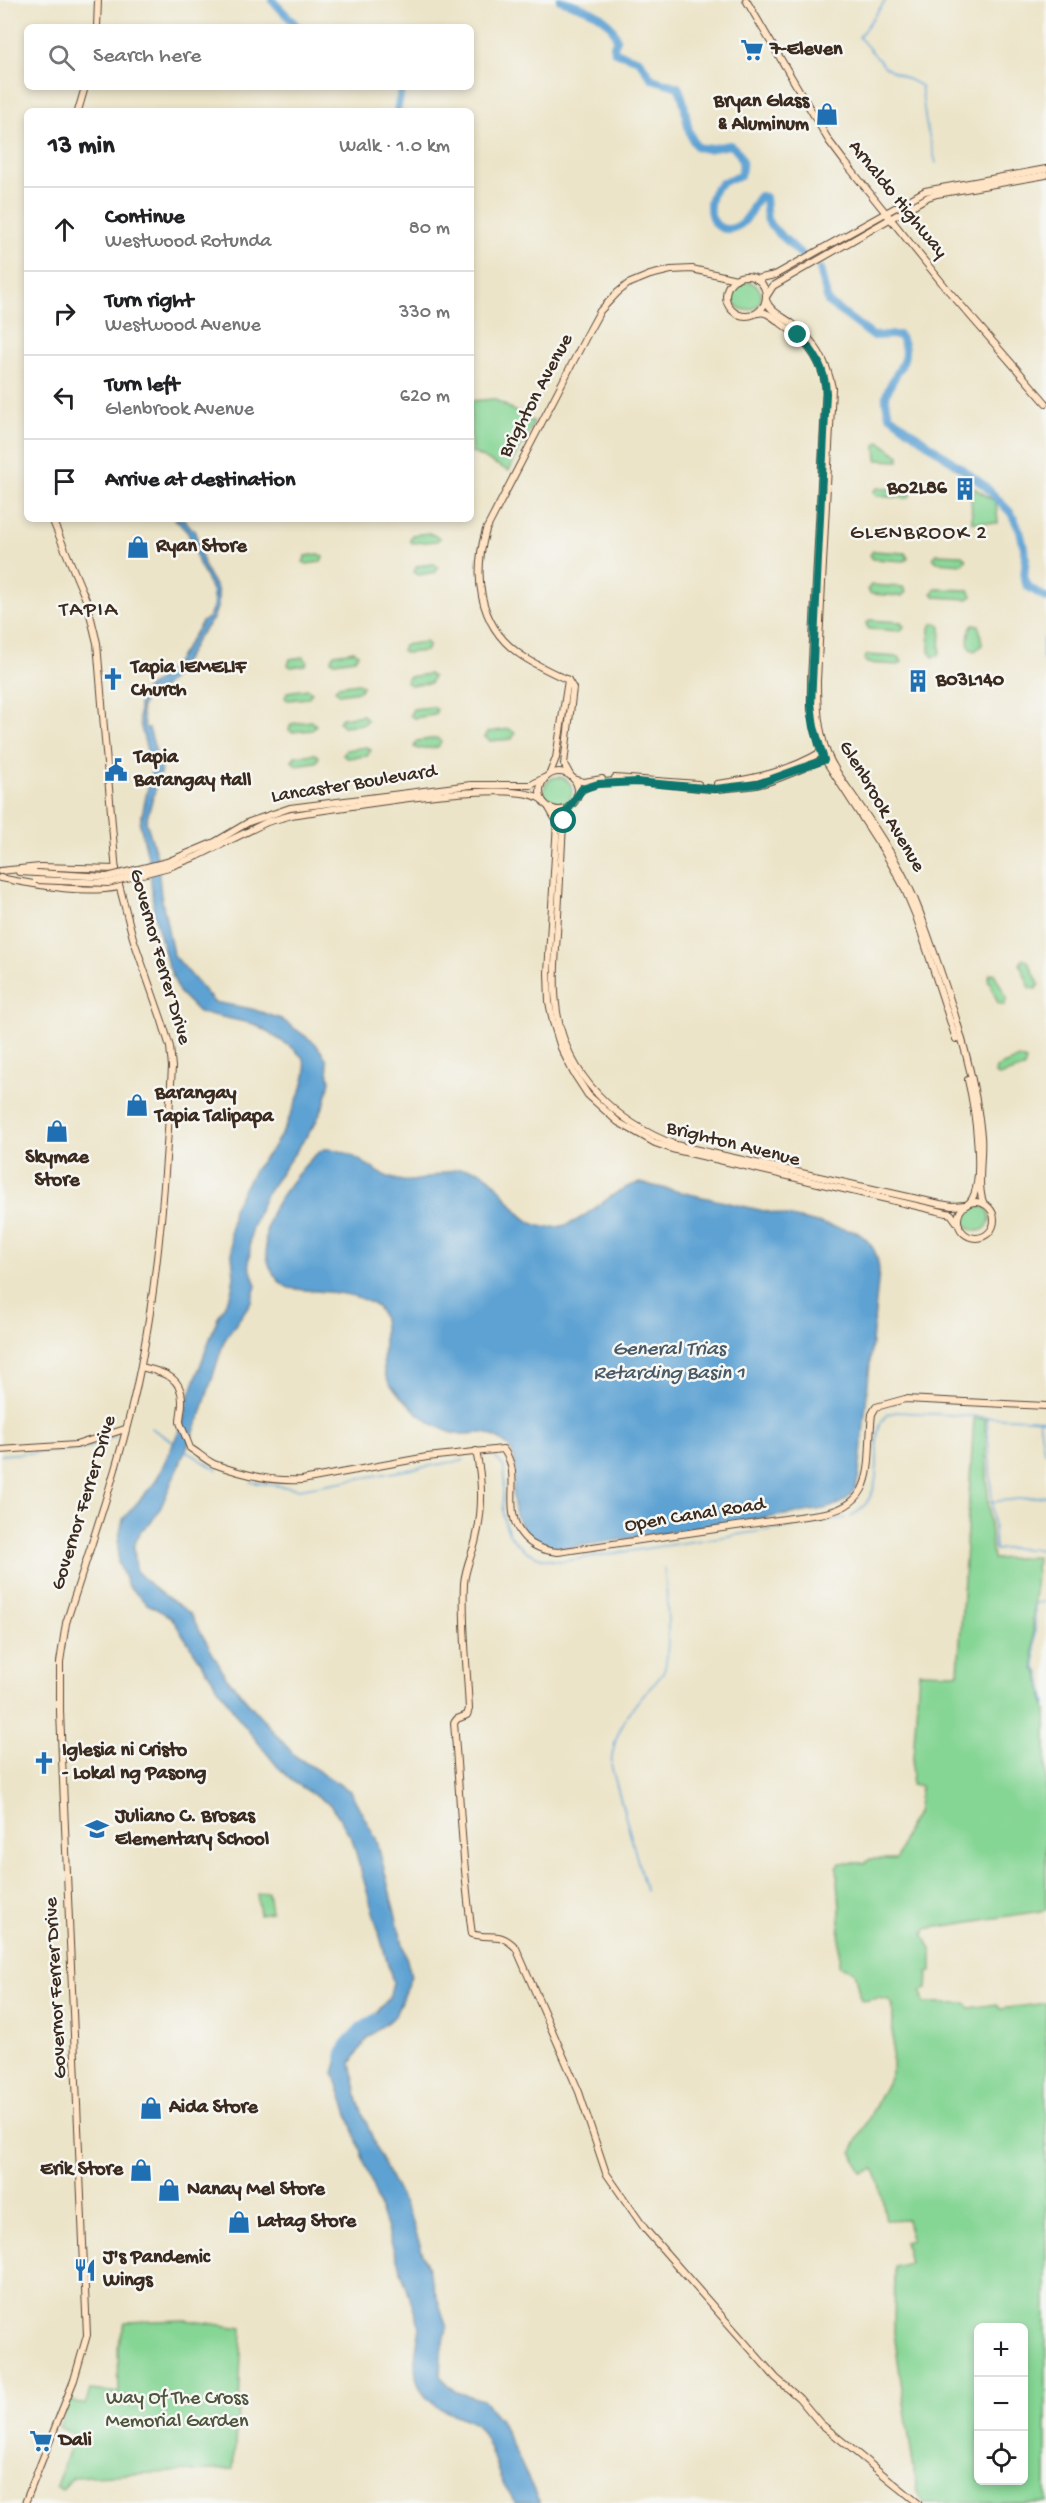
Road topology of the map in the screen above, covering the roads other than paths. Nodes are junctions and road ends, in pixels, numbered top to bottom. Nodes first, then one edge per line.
1 (98, 0) edge
2 (746, 0) edge
3 (97, 24) edge
4 (84, 90) edge
5 (79, 108) edge
6 (1046, 169) edge
7 (1046, 175) edge
8 (885, 212) junction
9 (890, 219) junction
10 (709, 273) junction
11 (736, 279) junction
12 (756, 279) junction
13 (727, 298) junction
14 (766, 298) junction
15 (758, 313) junction
16 (1046, 403) edge
17 (53, 522) edge
18 (568, 680) junction
19 (823, 751) junction
20 (827, 759) junction
21 (546, 777) junction
22 (572, 777) junction
23 (578, 795) junction
24 (541, 799) junction
25 (569, 807) junction
26 (549, 808) junction
27 (197, 853) junction
28 (116, 869) junction
29 (0, 871) edge
30 (36, 876) junction
31 (0, 878) edge
32 (119, 887) junction
33 (984, 1203) junction
34 (968, 1204) junction
35 (959, 1224) junction
36 (141, 1367) junction
37 (1046, 1406) edge
38 (125, 1429) junction
39 (0, 1450) edge
40 (476, 1451) junction
41 (24, 2503) edge
42 (918, 2503) edge

1 - 3 street
2 - 8 street, Arnaldo Highway
4 - 5 street
6 - 8 street
7 - 9 street
8 - 9 street, Arnaldo Highway
8 - 12 street
9 - 14 street
9 - 16 street, Arnaldo Highway
10 - 11 street, Brighton Avenue
10 - 13 street
10 - 18 street, Brighton Avenue
11 - 12 street
11 - 13 street
12 - 14 street
13 - 15 street
14 - 15 street
14 - 19 street, Glenbrook Avenue
15 - 19 street, Glenbrook Avenue
17 - 28 street, Governor Ferrer Drive
18 - 21 street
18 - 22 street
19 - 20 street, Glenbrook Avenue
19 - 22 street
20 - 23 street
20 - 33 street, Glenbrook Avenue
20 - 34 street, Glenbrook Avenue
21 - 22 street
21 - 24 street
21 - 27 street, Lancaster Boulevard
22 - 23 street
23 - 25 street
24 - 26 street
24 - 27 street, Lancaster Boulevard
25 - 26 street
25 - 34 street, Brighton Avenue
26 - 35 street, Brighton Avenue
27 - 30 street, Lancaster Boulevard, bridge
28 - 29 street
28 - 32 street, Governor Ferrer Drive
29 - 30 street, Lancaster Boulevard
30 - 31 street, Lancaster Boulevard
31 - 32 street
32 - 36 street, Governor Ferrer Drive
33 - 34 street
33 - 35 street
34 - 35 street
36 - 38 street, Governor Ferrer Drive
36 - 40 street, Open Canal Road
37 - 40 street, Open Canal Road
38 - 39 street
38 - 41 street, Governor Ferrer Drive
40 - 42 street

